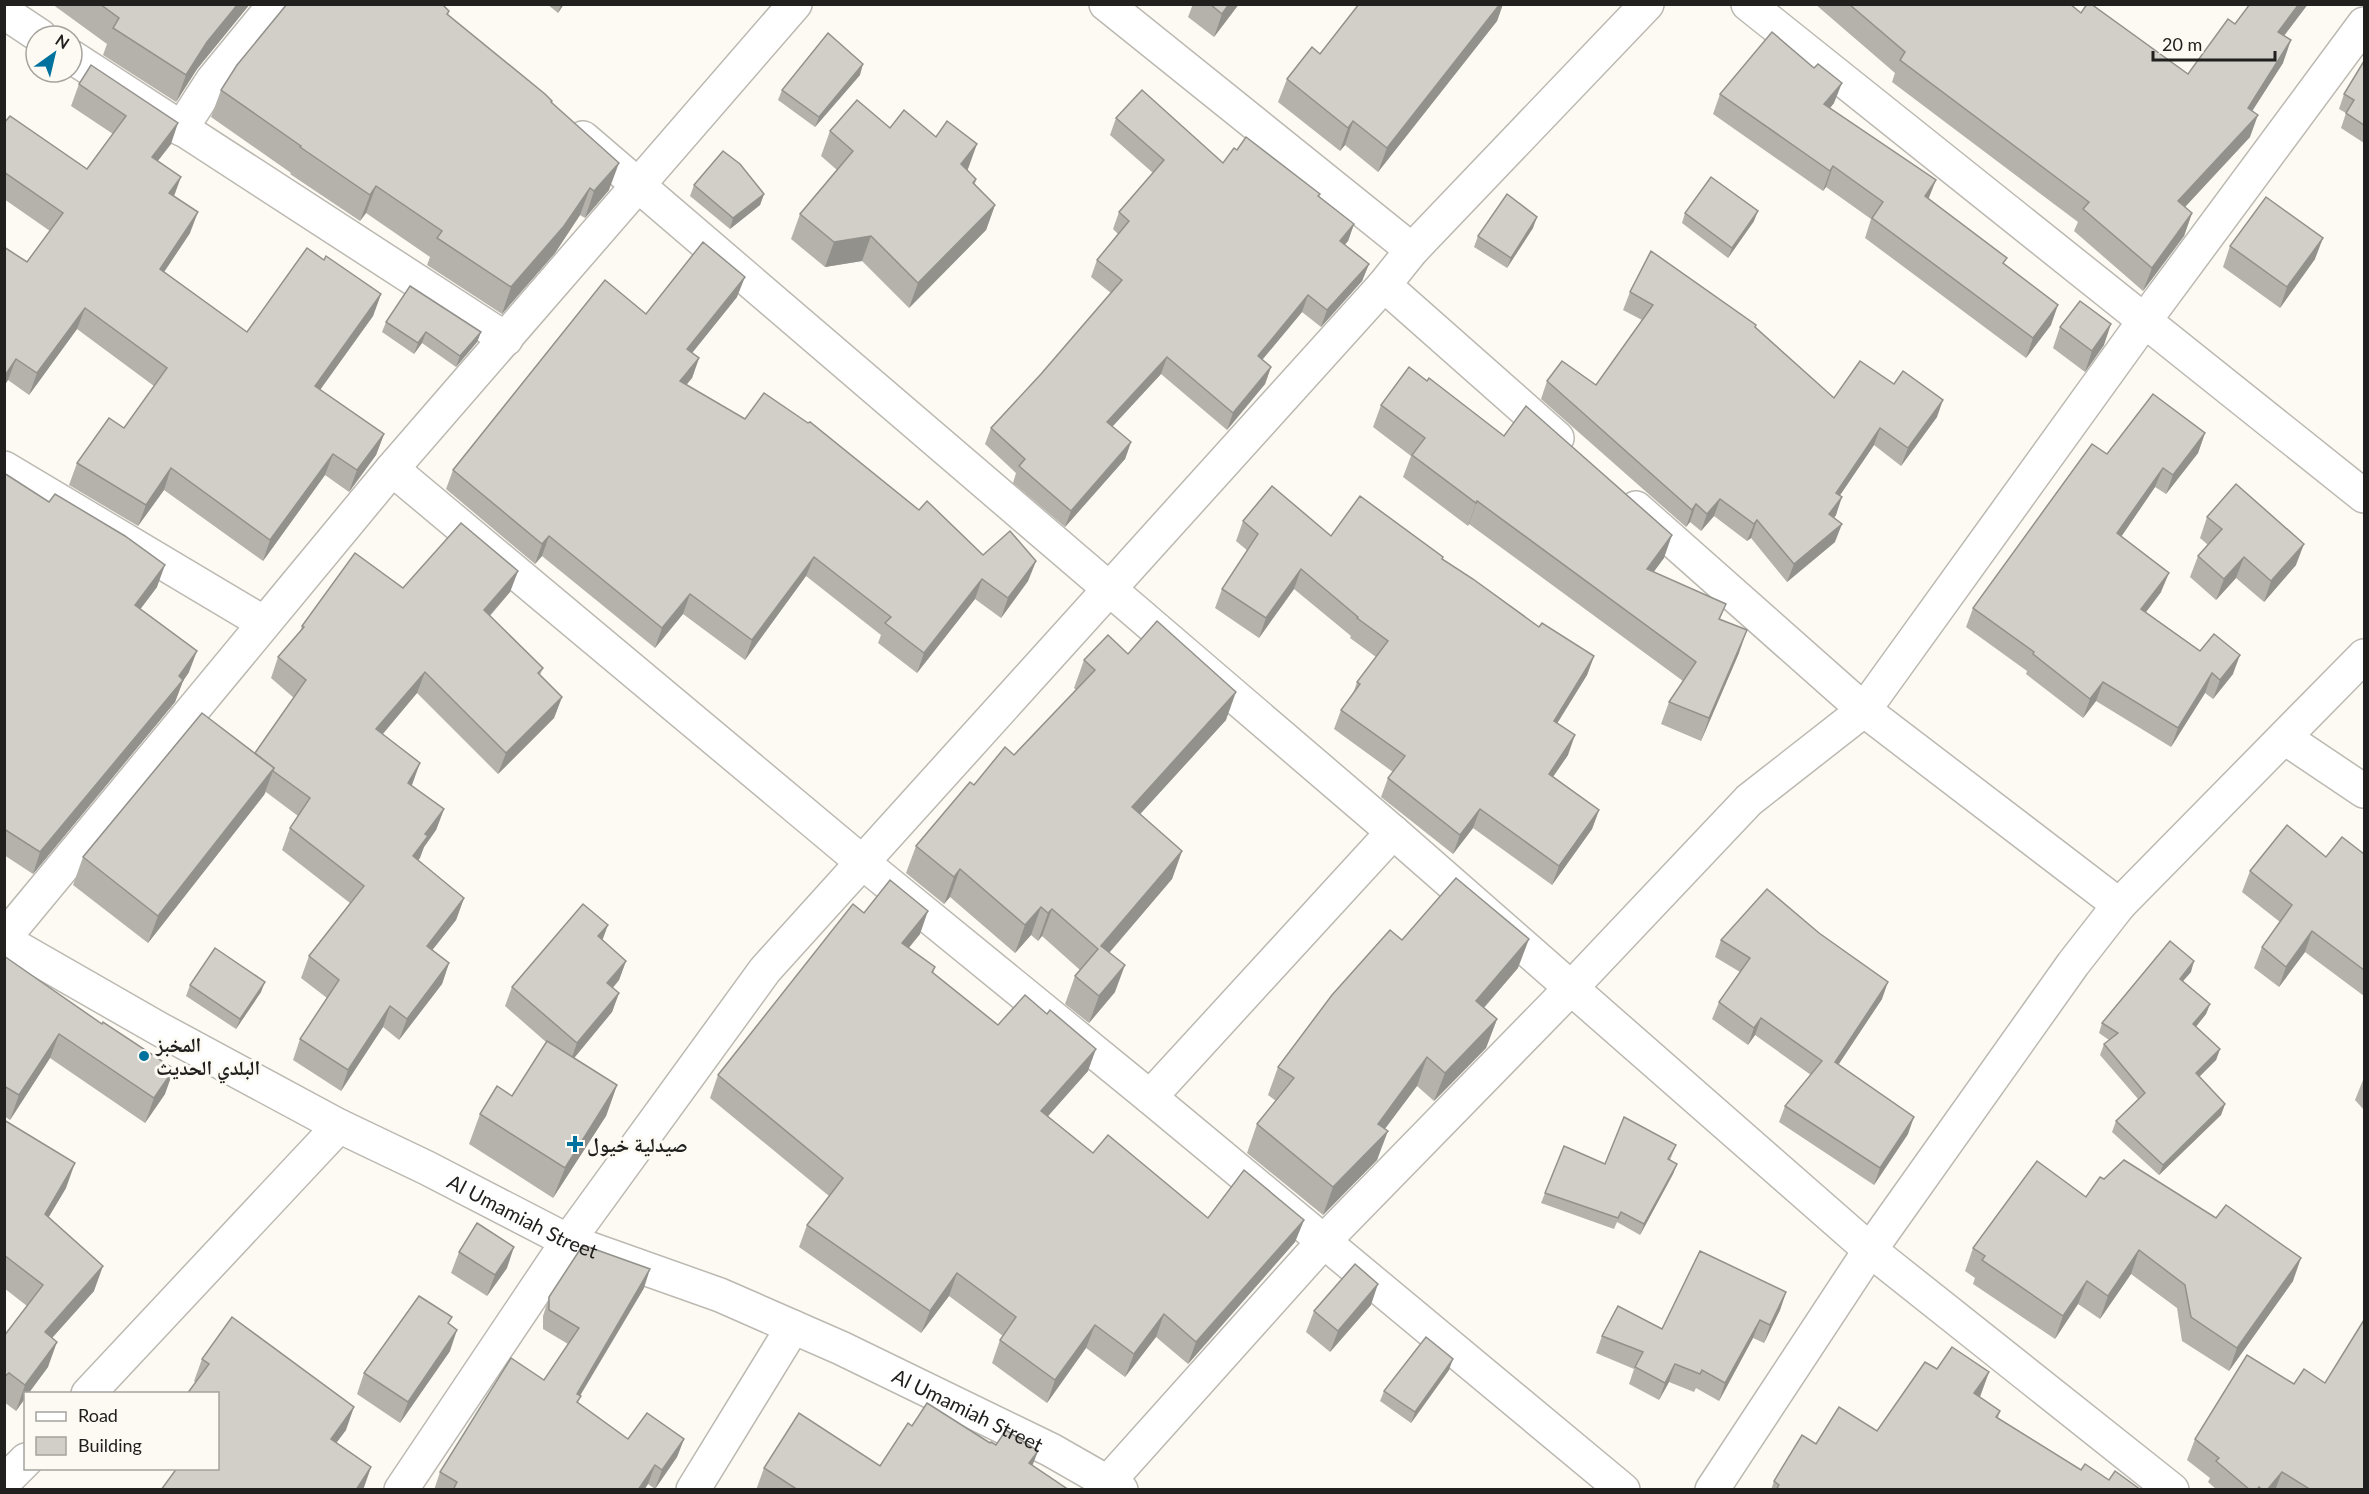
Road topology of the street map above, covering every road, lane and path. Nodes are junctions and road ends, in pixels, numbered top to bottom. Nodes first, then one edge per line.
1 (275, 4) edge
2 (795, 4) edge
3 (1106, 4) edge
4 (1647, 4) edge
5 (1748, 4) edge
6 (4, 12) edge
7 (2364, 24) edge
8 (24, 25) edge
9 (84, 65) edge
10 (556, 115) edge
11 (181, 129) junction
12 (636, 186) junction
13 (1412, 250) junction
14 (1384, 285) junction
15 (2145, 320) junction
16 (506, 339) junction
17 (1578, 457) edge
18 (4, 468) edge
19 (392, 469) junction
20 (1614, 488) edge
21 (2364, 496) edge
22 (1110, 591) junction
23 (264, 622) junction
24 (2364, 656) edge
25 (1864, 710) junction
26 (2284, 738) junction
27 (2364, 791) edge
28 (1393, 832) junction
29 (862, 862) junction
30 (2119, 905) junction
31 (4, 939) edge
32 (1572, 987) junction
33 (1150, 1097) junction
34 (339, 1125) junction
35 (568, 1241) junction
36 (1324, 1241) junction
37 (1870, 1250) junction
38 (793, 1327) junction
39 (90, 1392) edge
40 (1114, 1486) edge
41 (401, 1490) edge
42 (693, 1490) edge
43 (1623, 1490) edge
44 (1712, 1490) edge
45 (2172, 1490) edge

1 - 11 street
2 - 12 street
3 - 13 street
4 - 13 street
5 - 15 street
6 - 8 street
7 - 15 street
9 - 11 street
10 - 12 street
11 - 16 street
12 - 16 street
12 - 22 street
13 - 14 street
14 - 17 street
14 - 22 street
15 - 21 street
15 - 25 street
16 - 19 street
18 - 23 street
19 - 23 street
19 - 29 street
20 - 25 street
22 - 28 street
22 - 29 street
23 - 31 street
24 - 26 street
25 - 30 street
25 - 32 street
26 - 27 street
26 - 30 street
28 - 32 street
28 - 33 street
29 - 33 street
29 - 35 street
30 - 37 street
31 - 34 street, Al Umamiah Street
32 - 36 street
32 - 37 street
33 - 36 street
34 - 35 street, Al Umamiah Street
34 - 39 street
35 - 38 street, Al Umamiah Street
35 - 41 street
36 - 40 street
36 - 43 street
37 - 44 street
37 - 45 street
38 - 40 street, Al Umamiah Street
38 - 42 street

